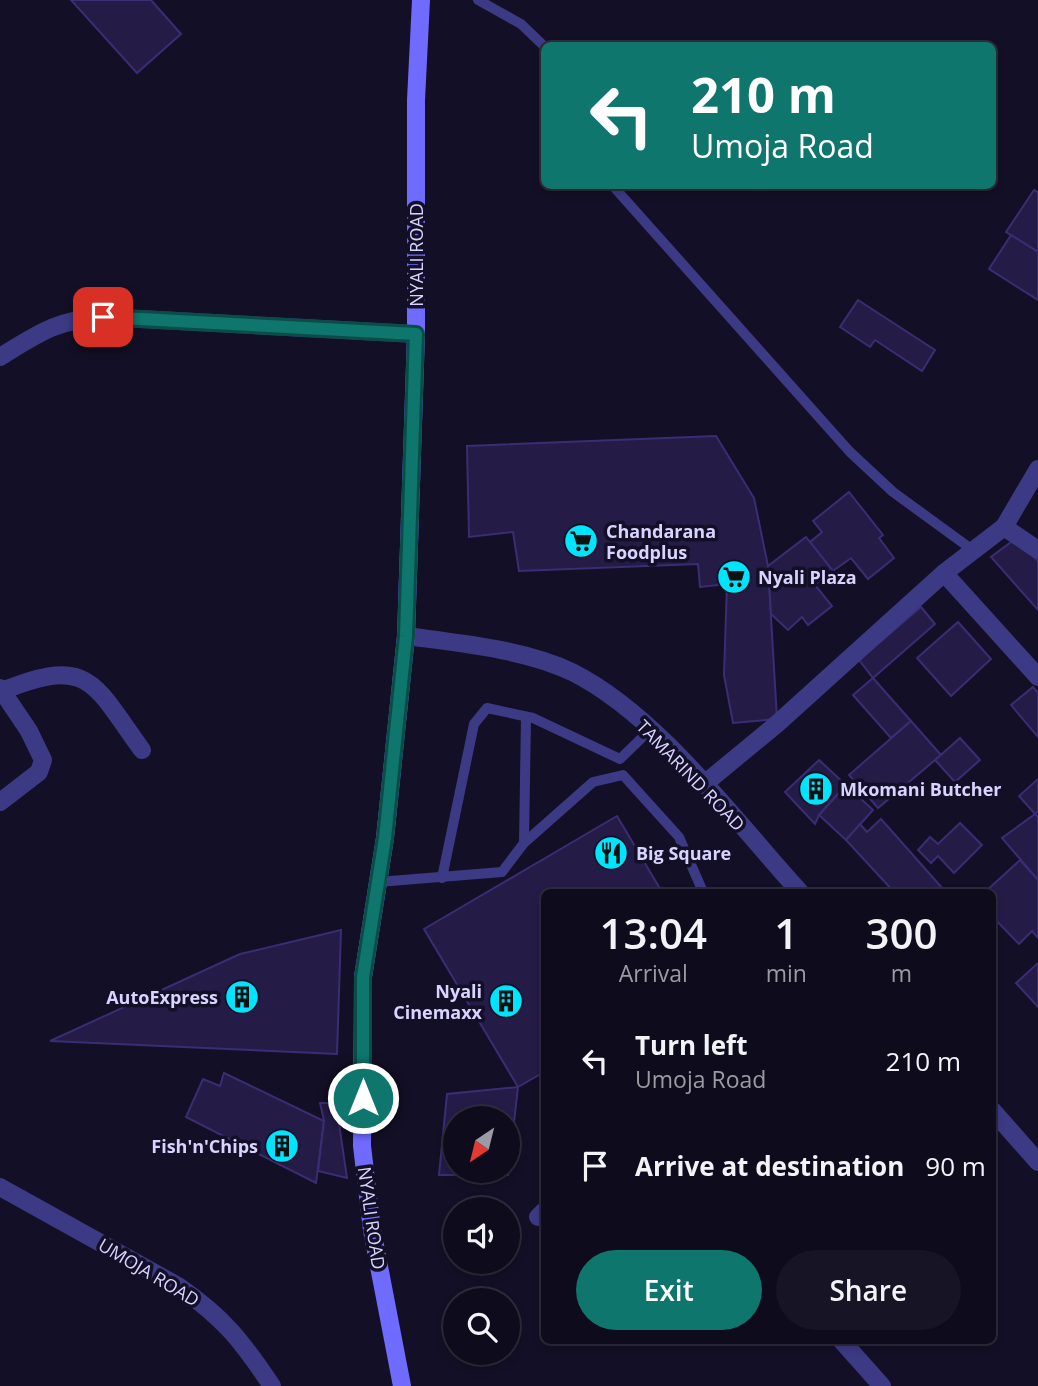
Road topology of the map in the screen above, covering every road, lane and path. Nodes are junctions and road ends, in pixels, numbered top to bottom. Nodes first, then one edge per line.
1 (421, 0) edge
2 (478, 0) edge
3 (541, 43) edge
4 (616, 189) edge
5 (416, 334) junction
6 (0, 357) edge
7 (1038, 469) edge
8 (1004, 527) junction
9 (1038, 550) edge
10 (974, 551) junction
11 (944, 573) junction
12 (406, 636) junction
13 (1038, 677) edge
14 (1, 690) edge
15 (526, 717) junction
16 (651, 729) junction
17 (142, 750) dead end
18 (620, 760) junction
19 (623, 775) junction
20 (704, 785) junction
21 (0, 802) edge
22 (524, 843) junction
23 (442, 878) junction
24 (378, 882) junction
25 (703, 889) edge
26 (797, 889) edge
27 (996, 1115) edge
28 (1038, 1162) edge
29 (0, 1187) edge
30 (845, 1344) edge
31 (272, 1386) edge
32 (402, 1386) edge
33 (882, 1386) edge

1 - 5 main road, NYALI ROAD
2 - 3 lane
4 - 10 lane
5 - 6 street
5 - 12 main road, NYALI ROAD
7 - 8 street
8 - 9 street
8 - 10 street
10 - 11 street
11 - 13 street
11 - 20 street
12 - 16 street, TAMARIND ROAD
12 - 24 main road, NYALI ROAD
14 - 17 street
14 - 21 street
15 - 18 lane
15 - 22 lane
15 - 23 lane
16 - 18 lane
16 - 20 street, TAMARIND ROAD
18 - 19 lane
19 - 22 lane
19 - 25 lane
20 - 26 street, TAMARIND ROAD
22 - 23 lane
23 - 24 lane
24 - 32 main road, NYALI ROAD
27 - 28 street
29 - 31 street, UMOJA ROAD
30 - 33 street

